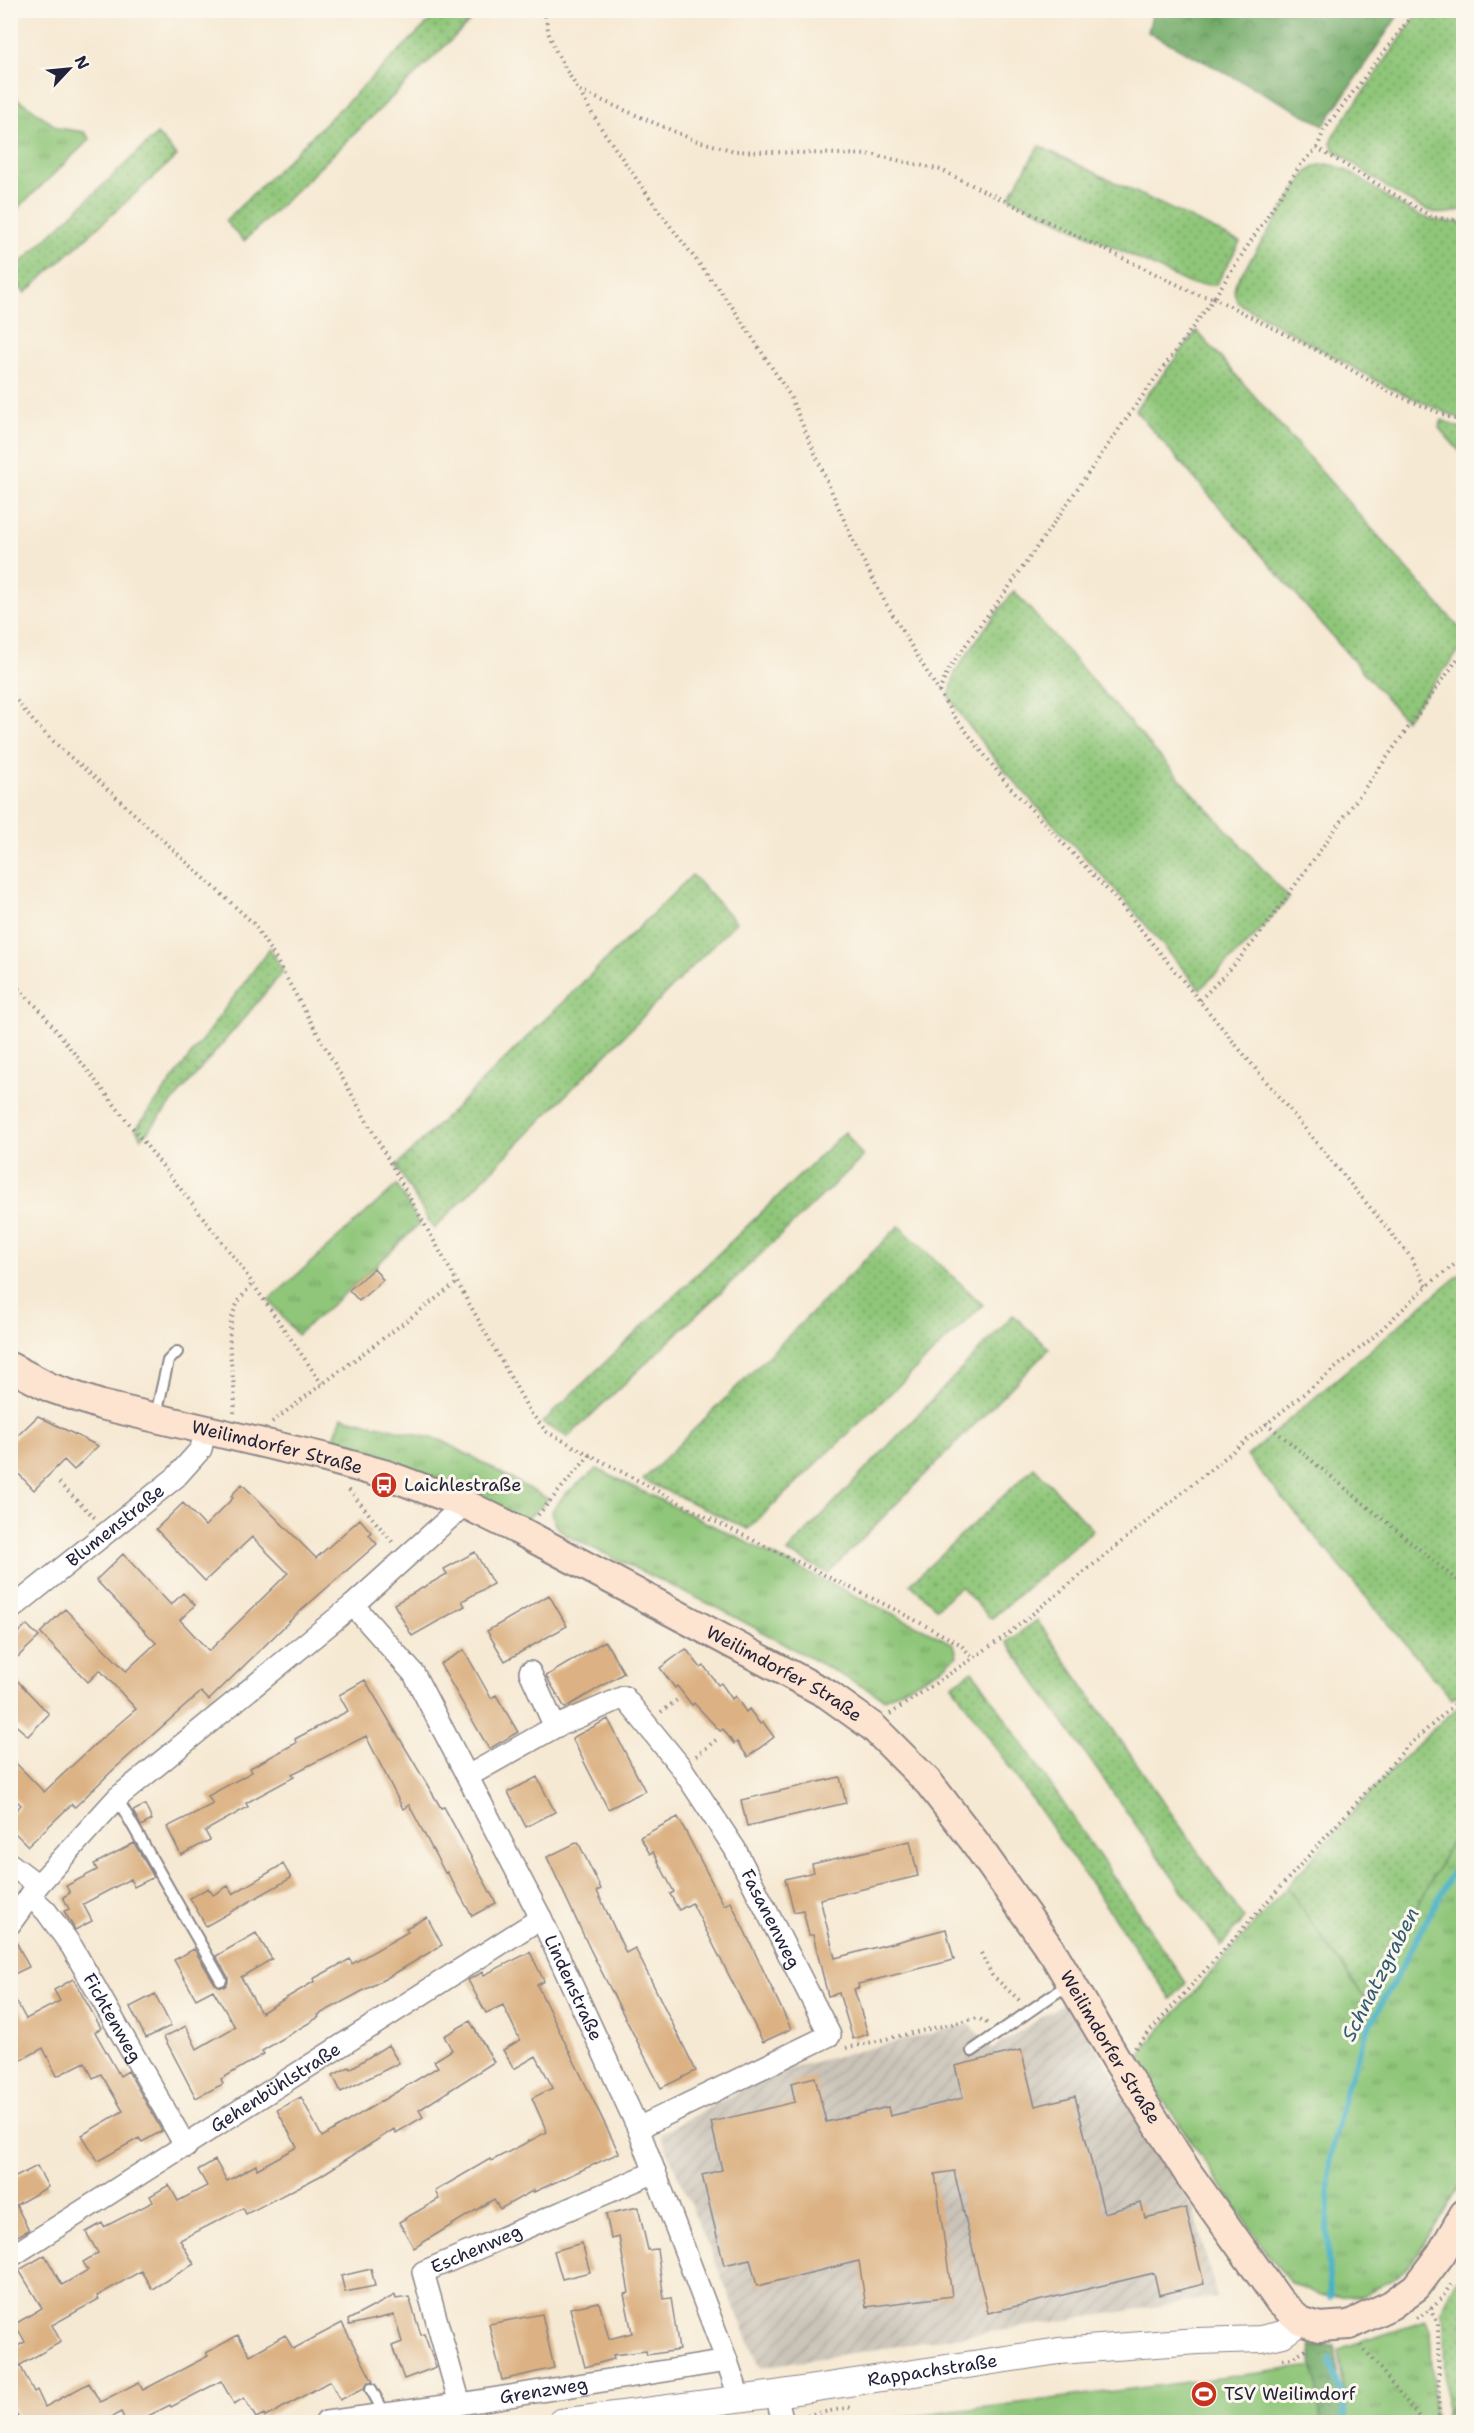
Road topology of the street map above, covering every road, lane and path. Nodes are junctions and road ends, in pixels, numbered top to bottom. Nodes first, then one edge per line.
1 (544, 10) edge
2 (1416, 10) edge
3 (580, 91) junction
4 (1317, 148) junction
5 (1464, 218) edge
6 (1214, 298) junction
7 (1464, 423) edge
8 (1464, 650) edge
9 (10, 691) edge
10 (939, 692) junction
11 (10, 980) edge
12 (1200, 1000) junction
13 (1464, 1257) edge
14 (458, 1282) junction
15 (252, 1284) junction
16 (1427, 1286) junction
17 (177, 1352) dead end
18 (10, 1367) edge
19 (322, 1383) junction
20 (156, 1419) junction
21 (1266, 1423) junction
22 (218, 1434) junction
23 (260, 1443) junction
24 (590, 1455) junction
25 (59, 1483) dead end
26 (345, 1485) dead end
27 (465, 1504) junction
28 (109, 1530) junction
29 (520, 1532) junction
30 (406, 1558) junction
31 (1464, 1586) edge
32 (353, 1605) junction
33 (10, 1610) edge
34 (973, 1658) junction
35 (530, 1672) dead end
36 (1464, 1696) edge
37 (555, 1727) junction
38 (873, 1727) junction
39 (468, 1776) junction
40 (117, 1798) junction
41 (10, 1864) edge
42 (34, 1891) junction
43 (540, 1918) junction
44 (10, 1924) edge
45 (981, 1953) dead end
46 (221, 1980) dead end
47 (1071, 1982) junction
48 (1029, 2010) junction
49 (1001, 2031) junction
50 (855, 2045) dead end
51 (972, 2051) dead end
52 (1118, 2062) junction
53 (638, 2128) junction
54 (186, 2147) junction
55 (655, 2172) junction
56 (1464, 2214) edge
57 (10, 2257) edge
58 (1416, 2287) junction
59 (1301, 2320) junction
60 (1357, 2340) dead end
61 (727, 2361) junction
62 (371, 2389) dead end
63 (776, 2394) junction
64 (737, 2399) junction
65 (460, 2404) junction
66 (385, 2414) junction
67 (326, 2422) edge
68 (561, 2422) edge
69 (783, 2422) edge
70 (1423, 2422) edge
71 (1439, 2422) edge

1 - 3 path
2 - 4 path
3 - 6 path
3 - 10 path
4 - 5 path
4 - 6 path
6 - 7 path
6 - 10 path
8 - 12 path
9 - 14 path
10 - 12 path
11 - 15 path
12 - 16 path
13 - 16 path
14 - 19 path
14 - 24 path
15 - 19 path
15 - 22 path
16 - 21 path
17 - 20 lane
18 - 20 main road, Weilimdorfer Straße
19 - 23 path
20 - 22 main road, Weilimdorfer Straße
21 - 31 path
21 - 34 path
22 - 23 main road, Weilimdorfer Straße
22 - 28 street, Blumenstraße
23 - 27 main road, Weilimdorfer Straße
24 - 29 path
24 - 34 path
25 - 28 path
26 - 30 path
27 - 29 main road, Weilimdorfer Straße
27 - 30 street
28 - 33 street, Blumenstraße
29 - 38 main road, Weilimdorfer Straße
30 - 32 street
32 - 39 street, Lindenstraße
32 - 40 street
34 - 38 path
35 - 37 street
36 - 52 path
37 - 39 street, Fasanenweg
37 - 53 street, Fasanenweg
38 - 47 main road, Weilimdorfer Straße
39 - 43 street, Lindenstraße
40 - 42 street
40 - 46 lane
41 - 42 street, Fichtenweg
42 - 44 street
42 - 54 street, Fichtenweg
43 - 53 street, Lindenstraße
43 - 54 street, Gehenbühlstraße
45 - 48 path
47 - 48 lane
47 - 52 main road, Weilimdorfer Straße
48 - 49 lane
49 - 50 path
49 - 51 lane
52 - 59 main road, Weilimdorfer Straße
53 - 55 street, Lindenstraße
54 - 57 street, Gehenbühlstraße
55 - 61 street, Lindenstraße
55 - 65 street, Eschenweg
56 - 58 main road
58 - 59 main road
58 - 71 path
59 - 63 street, Rappachstraße
60 - 70 path
61 - 64 street, Lindenstraße
61 - 65 street, Grenzweg
62 - 66 lane
63 - 64 street, Rappachstraße
63 - 69 street
64 - 68 street, Rappachstraße
65 - 66 street, Grenzweg
66 - 67 street, Grenzweg

